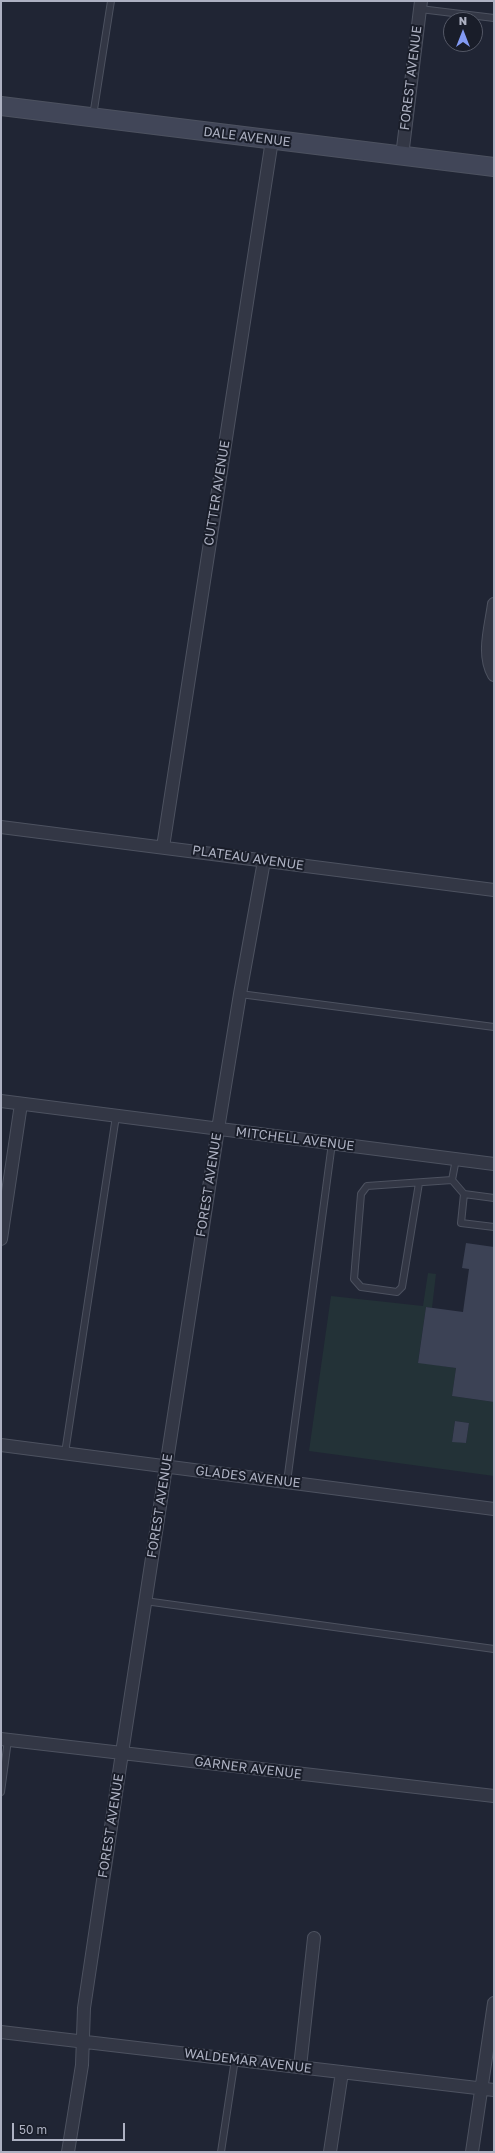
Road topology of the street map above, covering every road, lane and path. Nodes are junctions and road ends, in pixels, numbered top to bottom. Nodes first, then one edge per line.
1 (111, 1) edge
2 (420, 5) edge
3 (494, 18) edge
4 (1, 106) edge
5 (93, 118) junction
6 (272, 140) junction
7 (402, 156) junction
8 (494, 167) edge
9 (494, 604) edge
10 (494, 675) edge
11 (1, 827) edge
12 (163, 847) junction
13 (264, 861) junction
14 (494, 890) edge
15 (240, 994) junction
16 (494, 1027) edge
17 (1, 1101) edge
18 (21, 1104) junction
19 (116, 1116) junction
20 (218, 1130) junction
21 (332, 1143) junction
22 (456, 1159) junction
23 (494, 1164) edge
24 (452, 1180) junction
25 (419, 1183) junction
26 (464, 1194) junction
27 (494, 1198) edge
28 (494, 1227) edge
29 (1, 1239) edge
30 (1, 1445) edge
31 (65, 1453) junction
32 (166, 1467) junction
33 (287, 1482) junction
34 (494, 1509) edge
35 (145, 1601) junction
36 (494, 1649) edge
37 (5, 1740) edge
38 (122, 1753) junction
39 (1, 1792) edge
40 (494, 1796) edge
41 (314, 1938) dead end
42 (494, 2003) edge
43 (1, 2032) edge
44 (82, 2041) junction
45 (235, 2059) junction
46 (300, 2067) junction
47 (342, 2072) junction
48 (481, 2089) junction
49 (494, 2090) edge
50 (68, 2152) edge
51 (221, 2152) edge
52 (330, 2152) edge
53 (472, 2152) edge

1 - 5 lane
2 - 3 lane
2 - 7 street, FOREST AVENUE
4 - 5 street, DALE AVENUE
5 - 6 street, DALE AVENUE
6 - 7 street, DALE AVENUE
6 - 12 street, CUTTER AVENUE
7 - 8 street, DALE AVENUE
9 - 10 street
11 - 12 street, PLATEAU AVENUE
12 - 13 street, PLATEAU AVENUE
13 - 14 street, PLATEAU AVENUE
13 - 15 street, FOREST AVENUE
15 - 16 lane
15 - 20 street, FOREST AVENUE
17 - 18 street, MITCHELL AVENUE
18 - 19 street, MITCHELL AVENUE
18 - 29 street
19 - 20 street, MITCHELL AVENUE
19 - 31 lane
20 - 21 street, MITCHELL AVENUE
20 - 32 street, FOREST AVENUE
21 - 22 street, MITCHELL AVENUE
21 - 33 lane
22 - 23 street, MITCHELL AVENUE
22 - 24 lane
24 - 25 lane
24 - 26 lane
25 - 25 lane
26 - 27 lane
26 - 28 lane
30 - 31 street, GLADES AVENUE
31 - 32 street, GLADES AVENUE
32 - 33 street, GLADES AVENUE
32 - 35 street, FOREST AVENUE
33 - 34 street, GLADES AVENUE
35 - 36 lane
35 - 38 street, FOREST AVENUE
37 - 38 street, GARNER AVENUE
37 - 39 lane
38 - 40 street, GARNER AVENUE
38 - 44 street, FOREST AVENUE
41 - 46 street
42 - 48 street
43 - 44 street, WALDEMAR AVENUE
44 - 45 street, WALDEMAR AVENUE
44 - 50 street, FOREST AVENUE
45 - 46 street, WALDEMAR AVENUE
45 - 51 lane
46 - 47 street, WALDEMAR AVENUE
47 - 48 street, WALDEMAR AVENUE
47 - 52 street
48 - 49 street, WALDEMAR AVENUE
48 - 53 street

